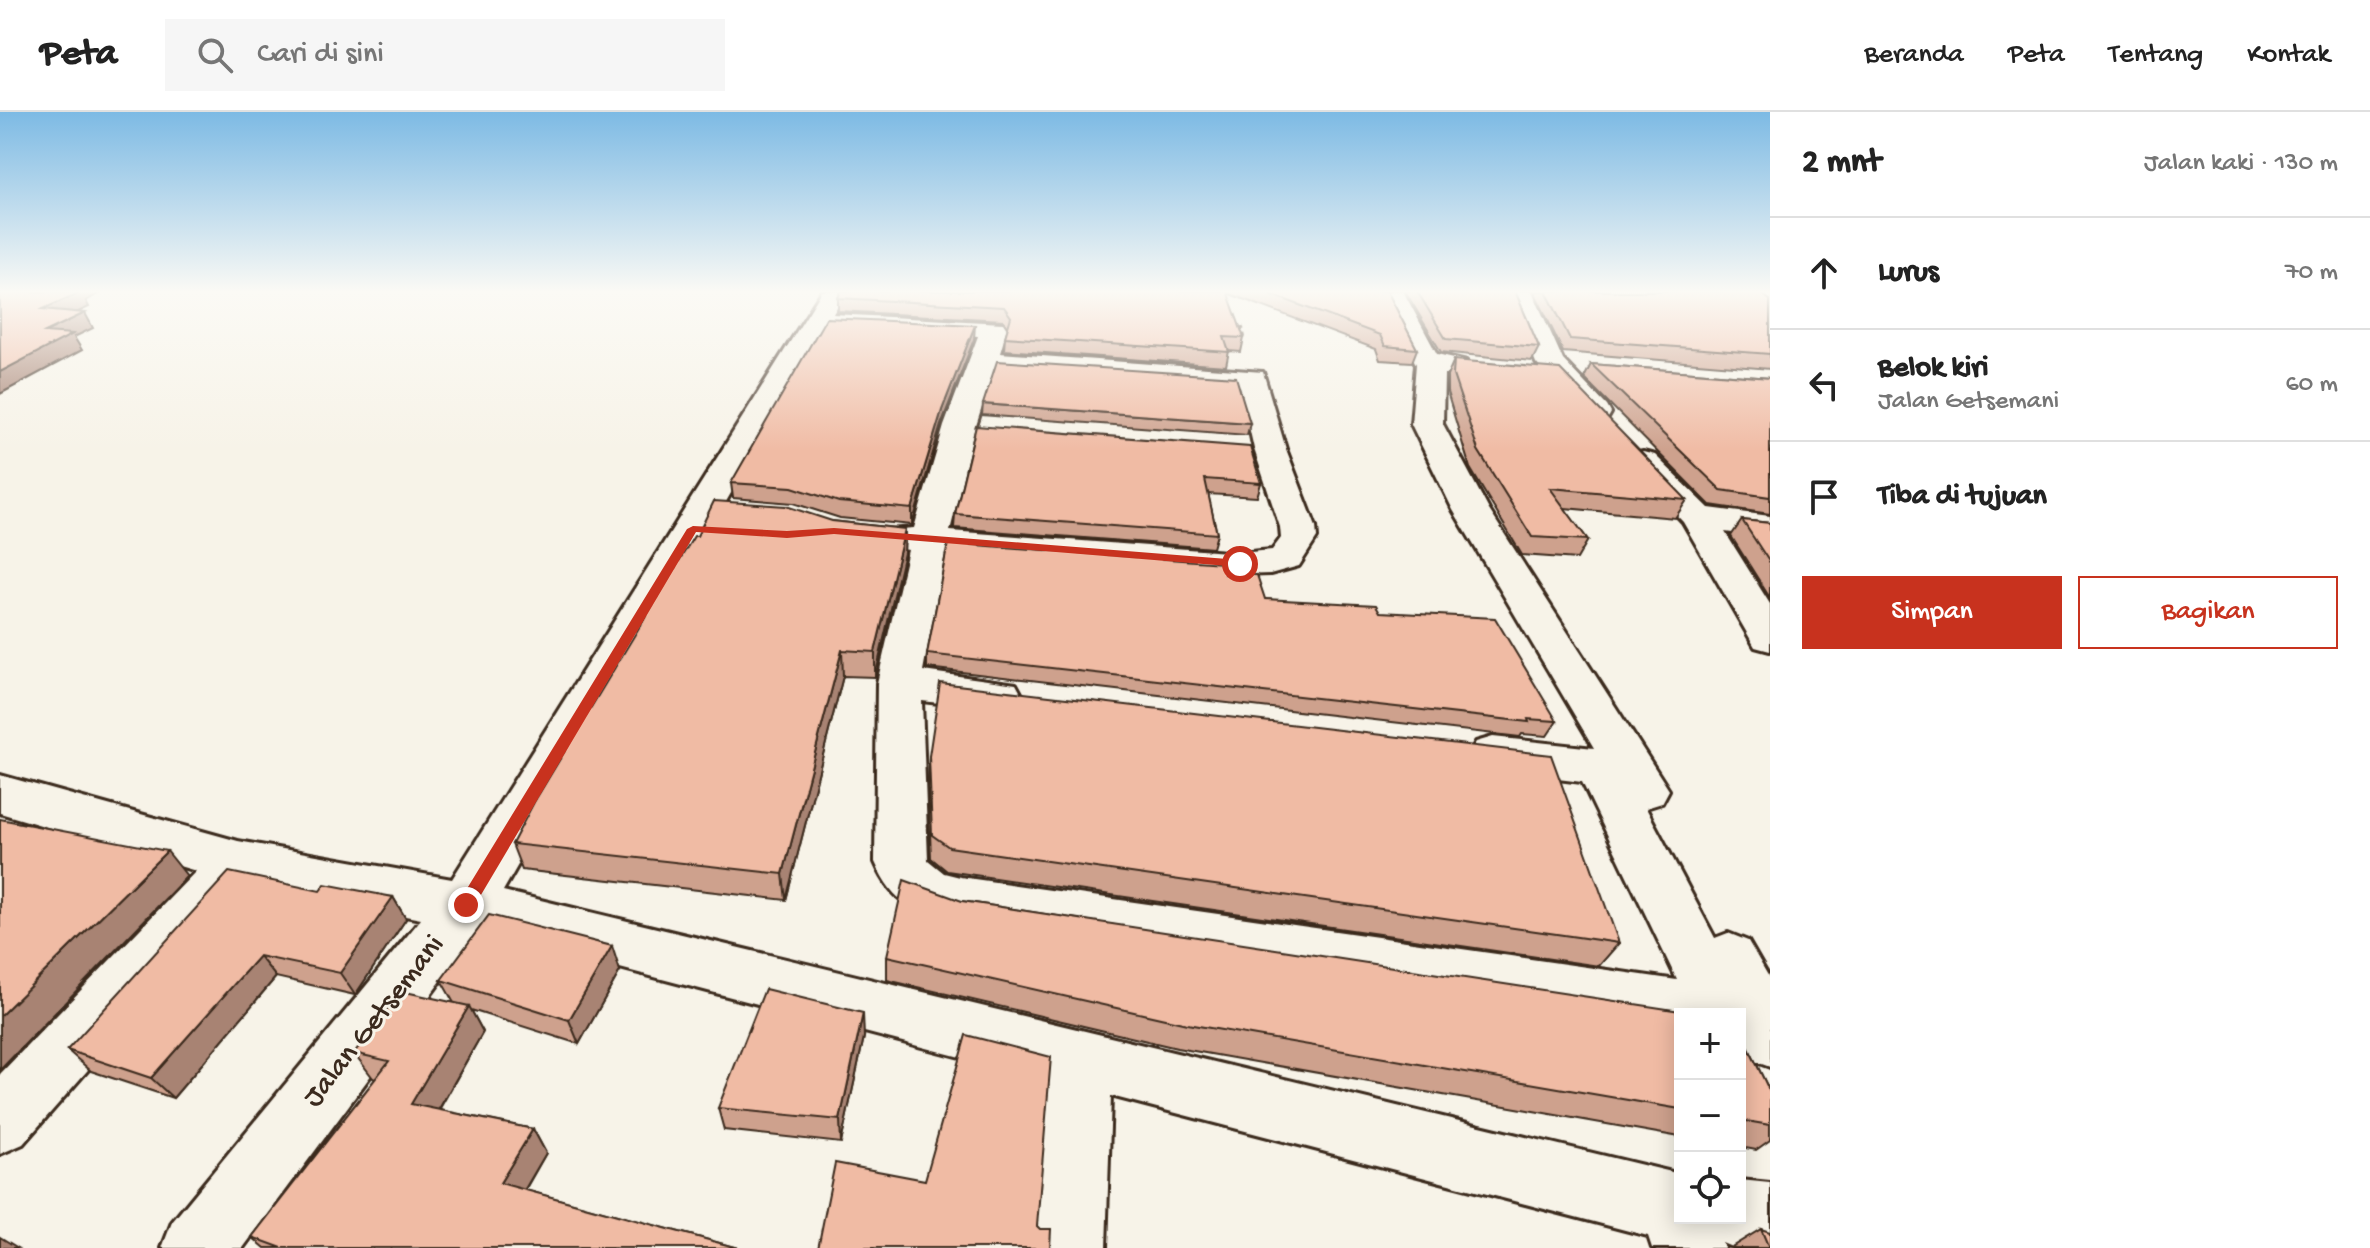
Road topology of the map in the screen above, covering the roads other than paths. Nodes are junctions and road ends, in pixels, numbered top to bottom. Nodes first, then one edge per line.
1 (806, 344) edge
2 (989, 344) edge
3 (1417, 344) edge
4 (1537, 344) edge
5 (983, 360) junction
6 (1430, 363) junction
7 (1597, 367) edge
8 (1484, 369) edge
9 (1546, 370) junction
10 (1698, 517) junction
11 (1770, 527) edge
12 (866, 534) edge
13 (929, 541) junction
14 (1770, 638) edge
15 (899, 683) junction
16 (1039, 700) edge
17 (1459, 749) edge
18 (0, 794) edge
19 (238, 862) junction
20 (466, 905) junction
21 (1684, 1008) edge
22 (1720, 1008) edge
23 (1770, 1038) edge
24 (1081, 1058) junction
25 (0, 1121) edge
26 (1674, 1214) edge
27 (1770, 1218) edge
28 (1746, 1219) edge
29 (198, 1248) edge
30 (1070, 1248) edge

1 - 20 street, Jalan Getsemani
2 - 5 street
3 - 6 street
4 - 9 street
5 - 13 street
5 - 13 street
6 - 8 street
6 - 23 street
7 - 9 street
9 - 10 street
10 - 11 street
10 - 14 street
12 - 13 street
13 - 15 street
15 - 16 street
15 - 21 street
17 - 22 street
18 - 19 street
19 - 20 street
19 - 25 street
20 - 24 street
20 - 29 street, Jalan Getsemani
24 - 26 street
24 - 30 street
27 - 28 street

